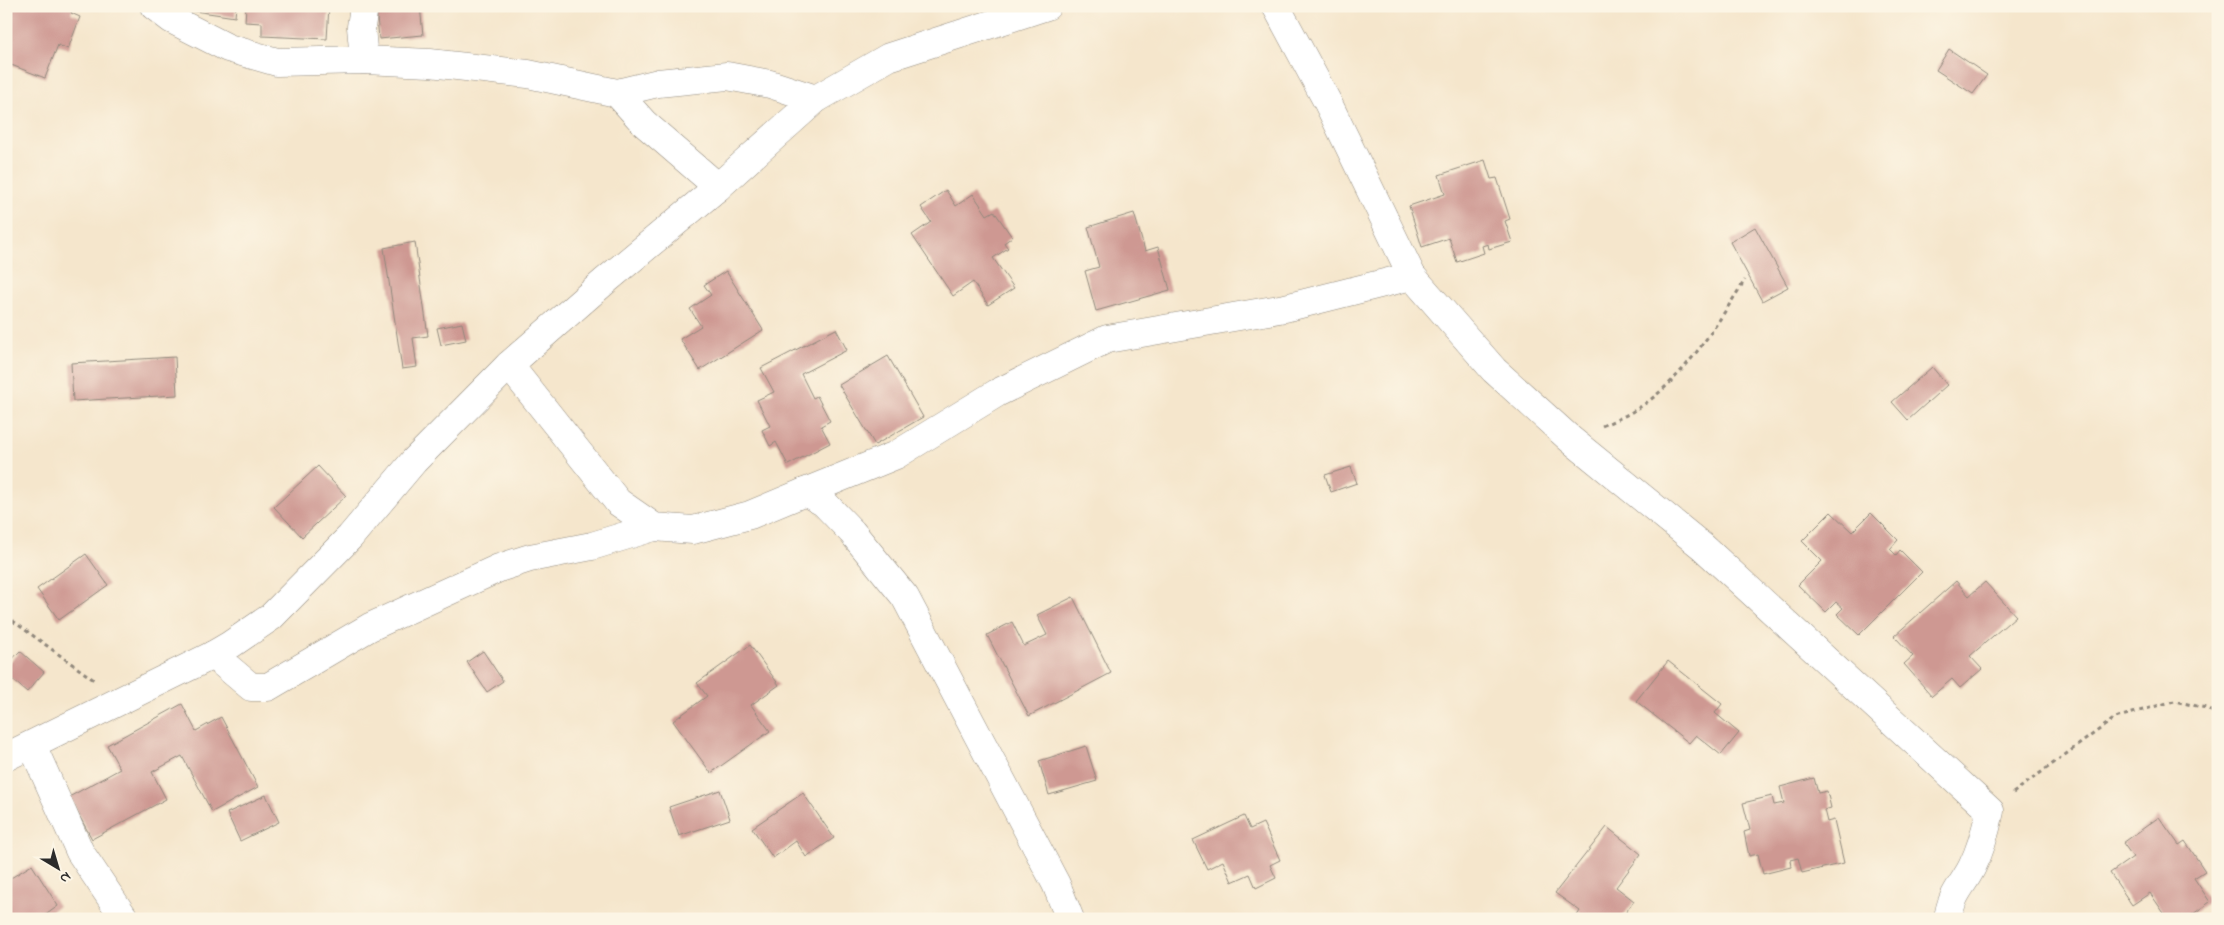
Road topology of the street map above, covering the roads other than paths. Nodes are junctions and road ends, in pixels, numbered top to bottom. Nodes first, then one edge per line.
1 (154, 6) edge
2 (364, 6) edge
3 (1047, 6) edge
4 (1276, 6) edge
5 (364, 60) junction
6 (617, 93) junction
7 (816, 99) junction
8 (718, 188) junction
9 (1412, 276) junction
10 (509, 365) junction
11 (805, 492) junction
12 (654, 527) junction
13 (213, 655) junction
14 (32, 745) junction
15 (6, 757) edge
16 (1943, 913) edge
17 (125, 919) edge
18 (1070, 919) edge

1 - 5 street
2 - 5 street
3 - 7 street
4 - 9 street
5 - 6 street
6 - 7 street
6 - 8 street
7 - 8 street
8 - 10 street
9 - 11 street
9 - 16 street
10 - 12 street
10 - 13 street
11 - 12 street
11 - 18 street
12 - 13 street
13 - 14 street
14 - 15 street
14 - 17 street

